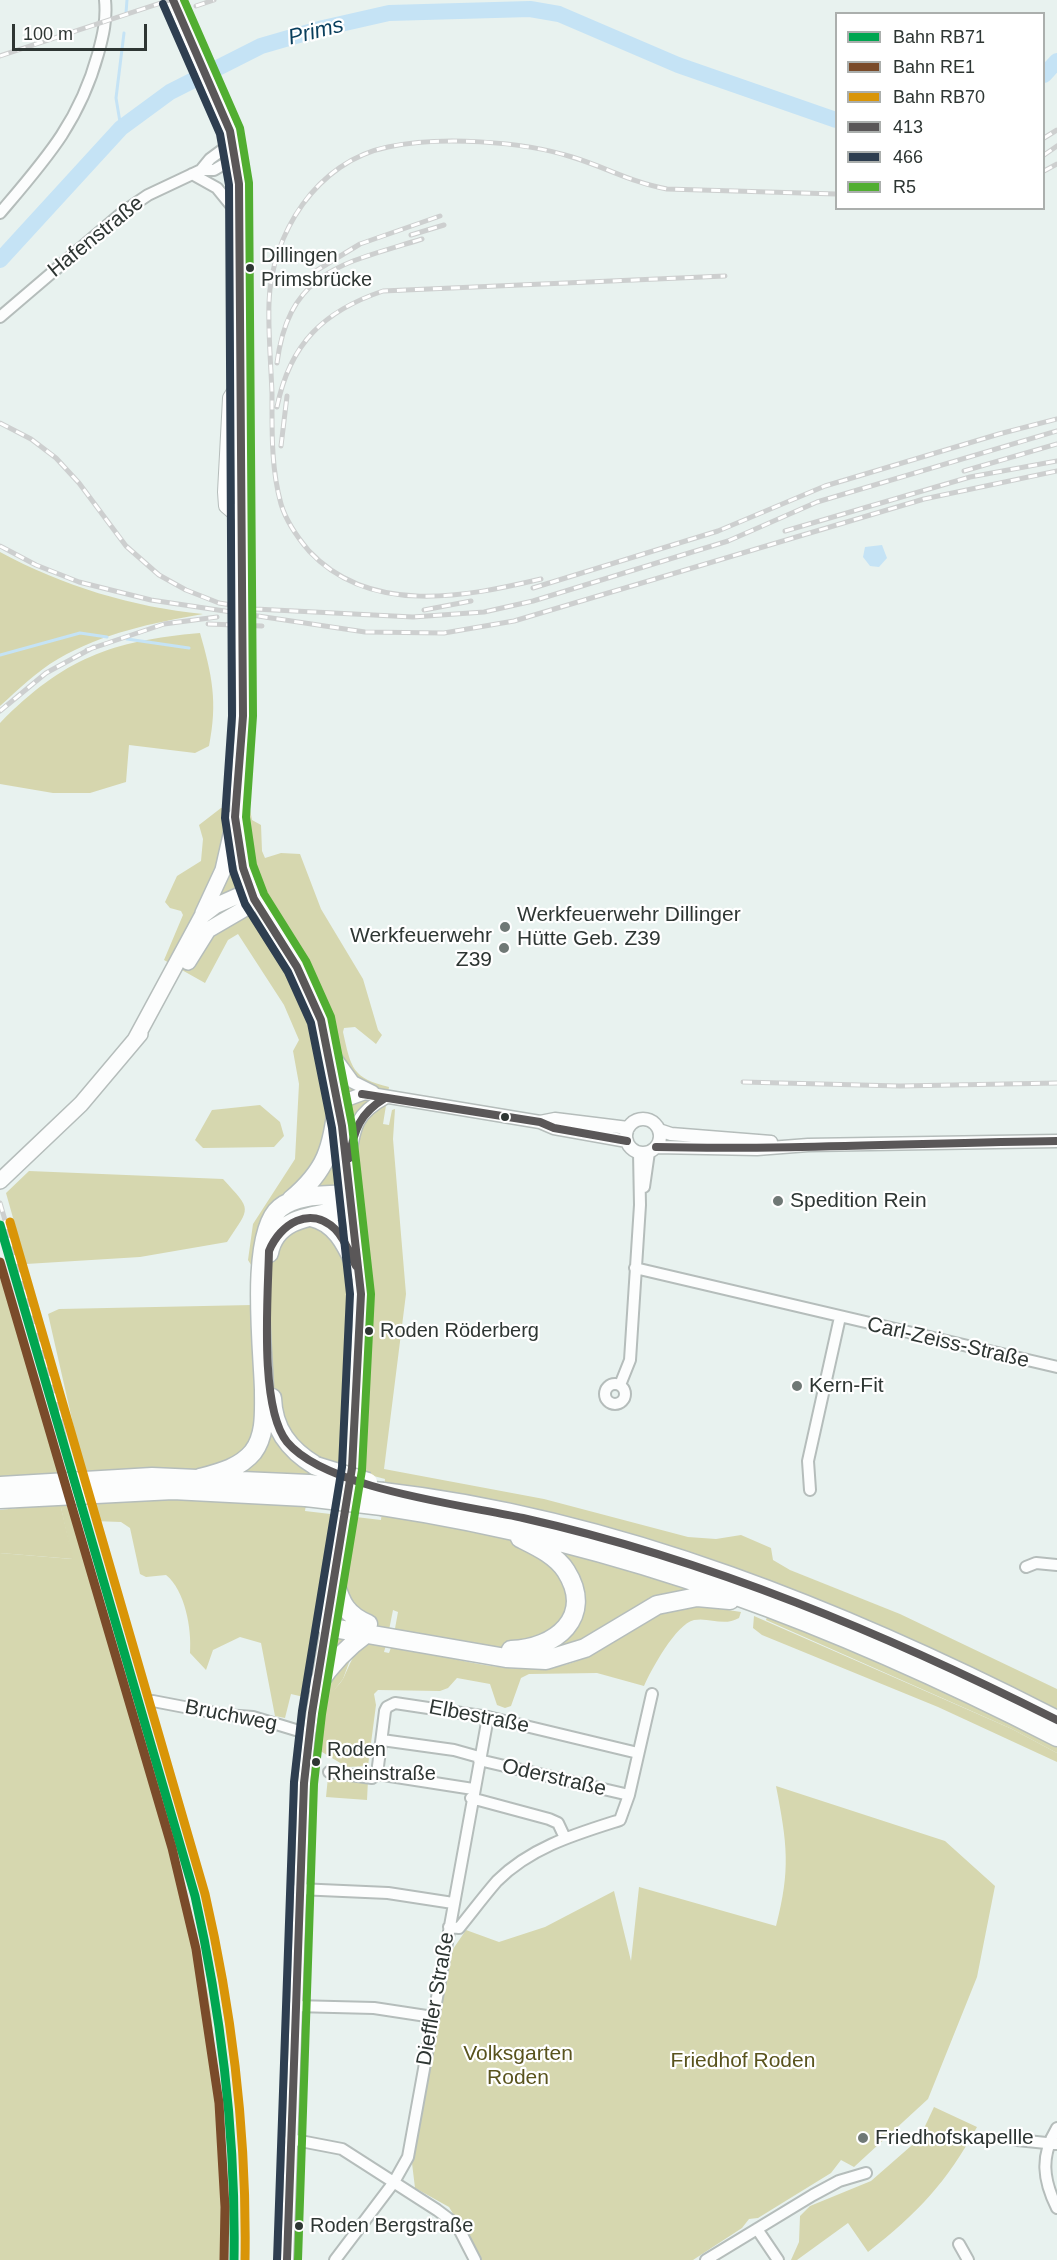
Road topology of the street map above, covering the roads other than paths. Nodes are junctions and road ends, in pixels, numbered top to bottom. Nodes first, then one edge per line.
1 (105, 0) edge
2 (173, 0) edge
3 (233, 142) junction
4 (236, 157) junction
5 (196, 172) junction
6 (0, 213) edge
7 (239, 215) junction
8 (0, 317) edge
9 (235, 817) junction
10 (253, 896) junction
11 (202, 916) junction
12 (135, 1040) junction
13 (327, 1047) junction
14 (385, 1098) junction
15 (338, 1103) junction
16 (659, 1130) junction
17 (627, 1134) junction
18 (1057, 1141) edge
19 (808, 1145) junction
20 (648, 1151) junction
21 (348, 1165) junction
22 (0, 1181) edge
23 (291, 1201) junction
24 (352, 1201) junction
25 (310, 1217) junction
26 (635, 1268) junction
27 (360, 1274) junction
28 (840, 1317) junction
29 (1057, 1367) edge
30 (620, 1385) dead end
31 (200, 1478) junction
32 (0, 1486) edge
33 (98, 1486) junction
34 (50, 1488) junction
35 (810, 1490) dead end
36 (308, 1491) junction
37 (383, 1495) junction
38 (0, 1499) edge
39 (468, 1519) junction
40 (1057, 1565) edge
41 (1026, 1567) dead end
42 (335, 1582) junction
43 (737, 1592) junction
44 (772, 1604) junction
45 (328, 1621) junction
46 (368, 1628) junction
47 (317, 1685) junction
48 (652, 1694) dead end
49 (153, 1701) dead end
50 (488, 1717) junction
51 (1057, 1720) edge
52 (309, 1734) junction
53 (1057, 1737) edge
54 (382, 1740) junction
55 (639, 1753) junction
56 (479, 1758) junction
57 (329, 1772) dead end
58 (377, 1774) junction
59 (472, 1793) junction
60 (629, 1795) junction
61 (565, 1838) junction
62 (298, 1889) junction
63 (453, 1903) junction
64 (449, 1927) junction
65 (294, 2006) junction
66 (433, 2017) junction
67 (1057, 2128) edge
68 (290, 2139) junction
69 (1017, 2140) dead end
70 (1054, 2143) edge
71 (866, 2173) dead end
72 (394, 2182) junction
73 (1057, 2208) edge
74 (757, 2229) junction
75 (959, 2244) dead end
76 (287, 2260) edge
77 (335, 2260) edge
78 (475, 2260) edge
79 (706, 2260) edge
80 (778, 2260) edge
81 (968, 2260) edge

1 - 6 street
2 - 3 main road
3 - 4 main road
3 - 5 street, Hafenstraße
4 - 5 street, Hafenstraße
4 - 7 main road
5 - 7 street
5 - 8 street, Hafenstraße
7 - 9 main road, bridge
9 - 10 main road
9 - 11 main road
10 - 11 main road
10 - 12 main road
10 - 13 main road
11 - 12 main road
12 - 22 main road
13 - 14 street
13 - 15 main road
14 - 15 street
14 - 17 street
14 - 21 street
15 - 21 main road
15 - 23 highway
16 - 17 street
16 - 19 street
16 - 20 street
17 - 20 street
18 - 19 street
19 - 20 street
20 - 26 street
21 - 24 main road
23 - 24 highway
23 - 31 highway
24 - 25 highway
24 - 27 main road
25 - 27 highway
25 - 37 highway, bridge
26 - 28 street, Carl-Zeiss-Straße
26 - 30 street
27 - 42 main road
28 - 29 street, Carl-Zeiss-Straße
28 - 35 street, Carl-Zeiss-Straße
31 - 33 highway
31 - 36 highway
32 - 34 highway
33 - 34 highway
33 - 36 highway
34 - 38 highway
36 - 37 highway, bridge
37 - 39 highway
37 - 43 highway
39 - 43 highway
39 - 46 highway
40 - 41 street
42 - 45 main road
42 - 46 highway
43 - 44 highway
43 - 46 highway
44 - 51 highway
44 - 53 highway
45 - 46 highway
45 - 47 street
46 - 47 highway
47 - 52 street
48 - 55 street
49 - 52 street, Bruchweg
50 - 54 street, Elbestraße
50 - 55 street, Elbestraße
50 - 56 street, Dieffler Straße
52 - 62 street
54 - 56 street, Oderstraße
54 - 58 street, Elbestraße
55 - 60 street
56 - 59 street, Dieffler Straße
56 - 60 street, Oderstraße
57 - 58 street
58 - 59 street
59 - 61 street
59 - 63 street, Dieffler Straße
60 - 61 street
61 - 64 street
62 - 63 street
62 - 65 street
63 - 64 street, Dieffler Straße
64 - 66 street, Dieffler Straße
65 - 66 street
65 - 68 street
66 - 72 street, Dieffler Straße
67 - 70 street
68 - 72 street
68 - 76 street
69 - 70 street
70 - 73 street
71 - 74 street
72 - 77 street, Dieffler Straße
72 - 78 street
74 - 79 street
74 - 80 street
75 - 81 street

